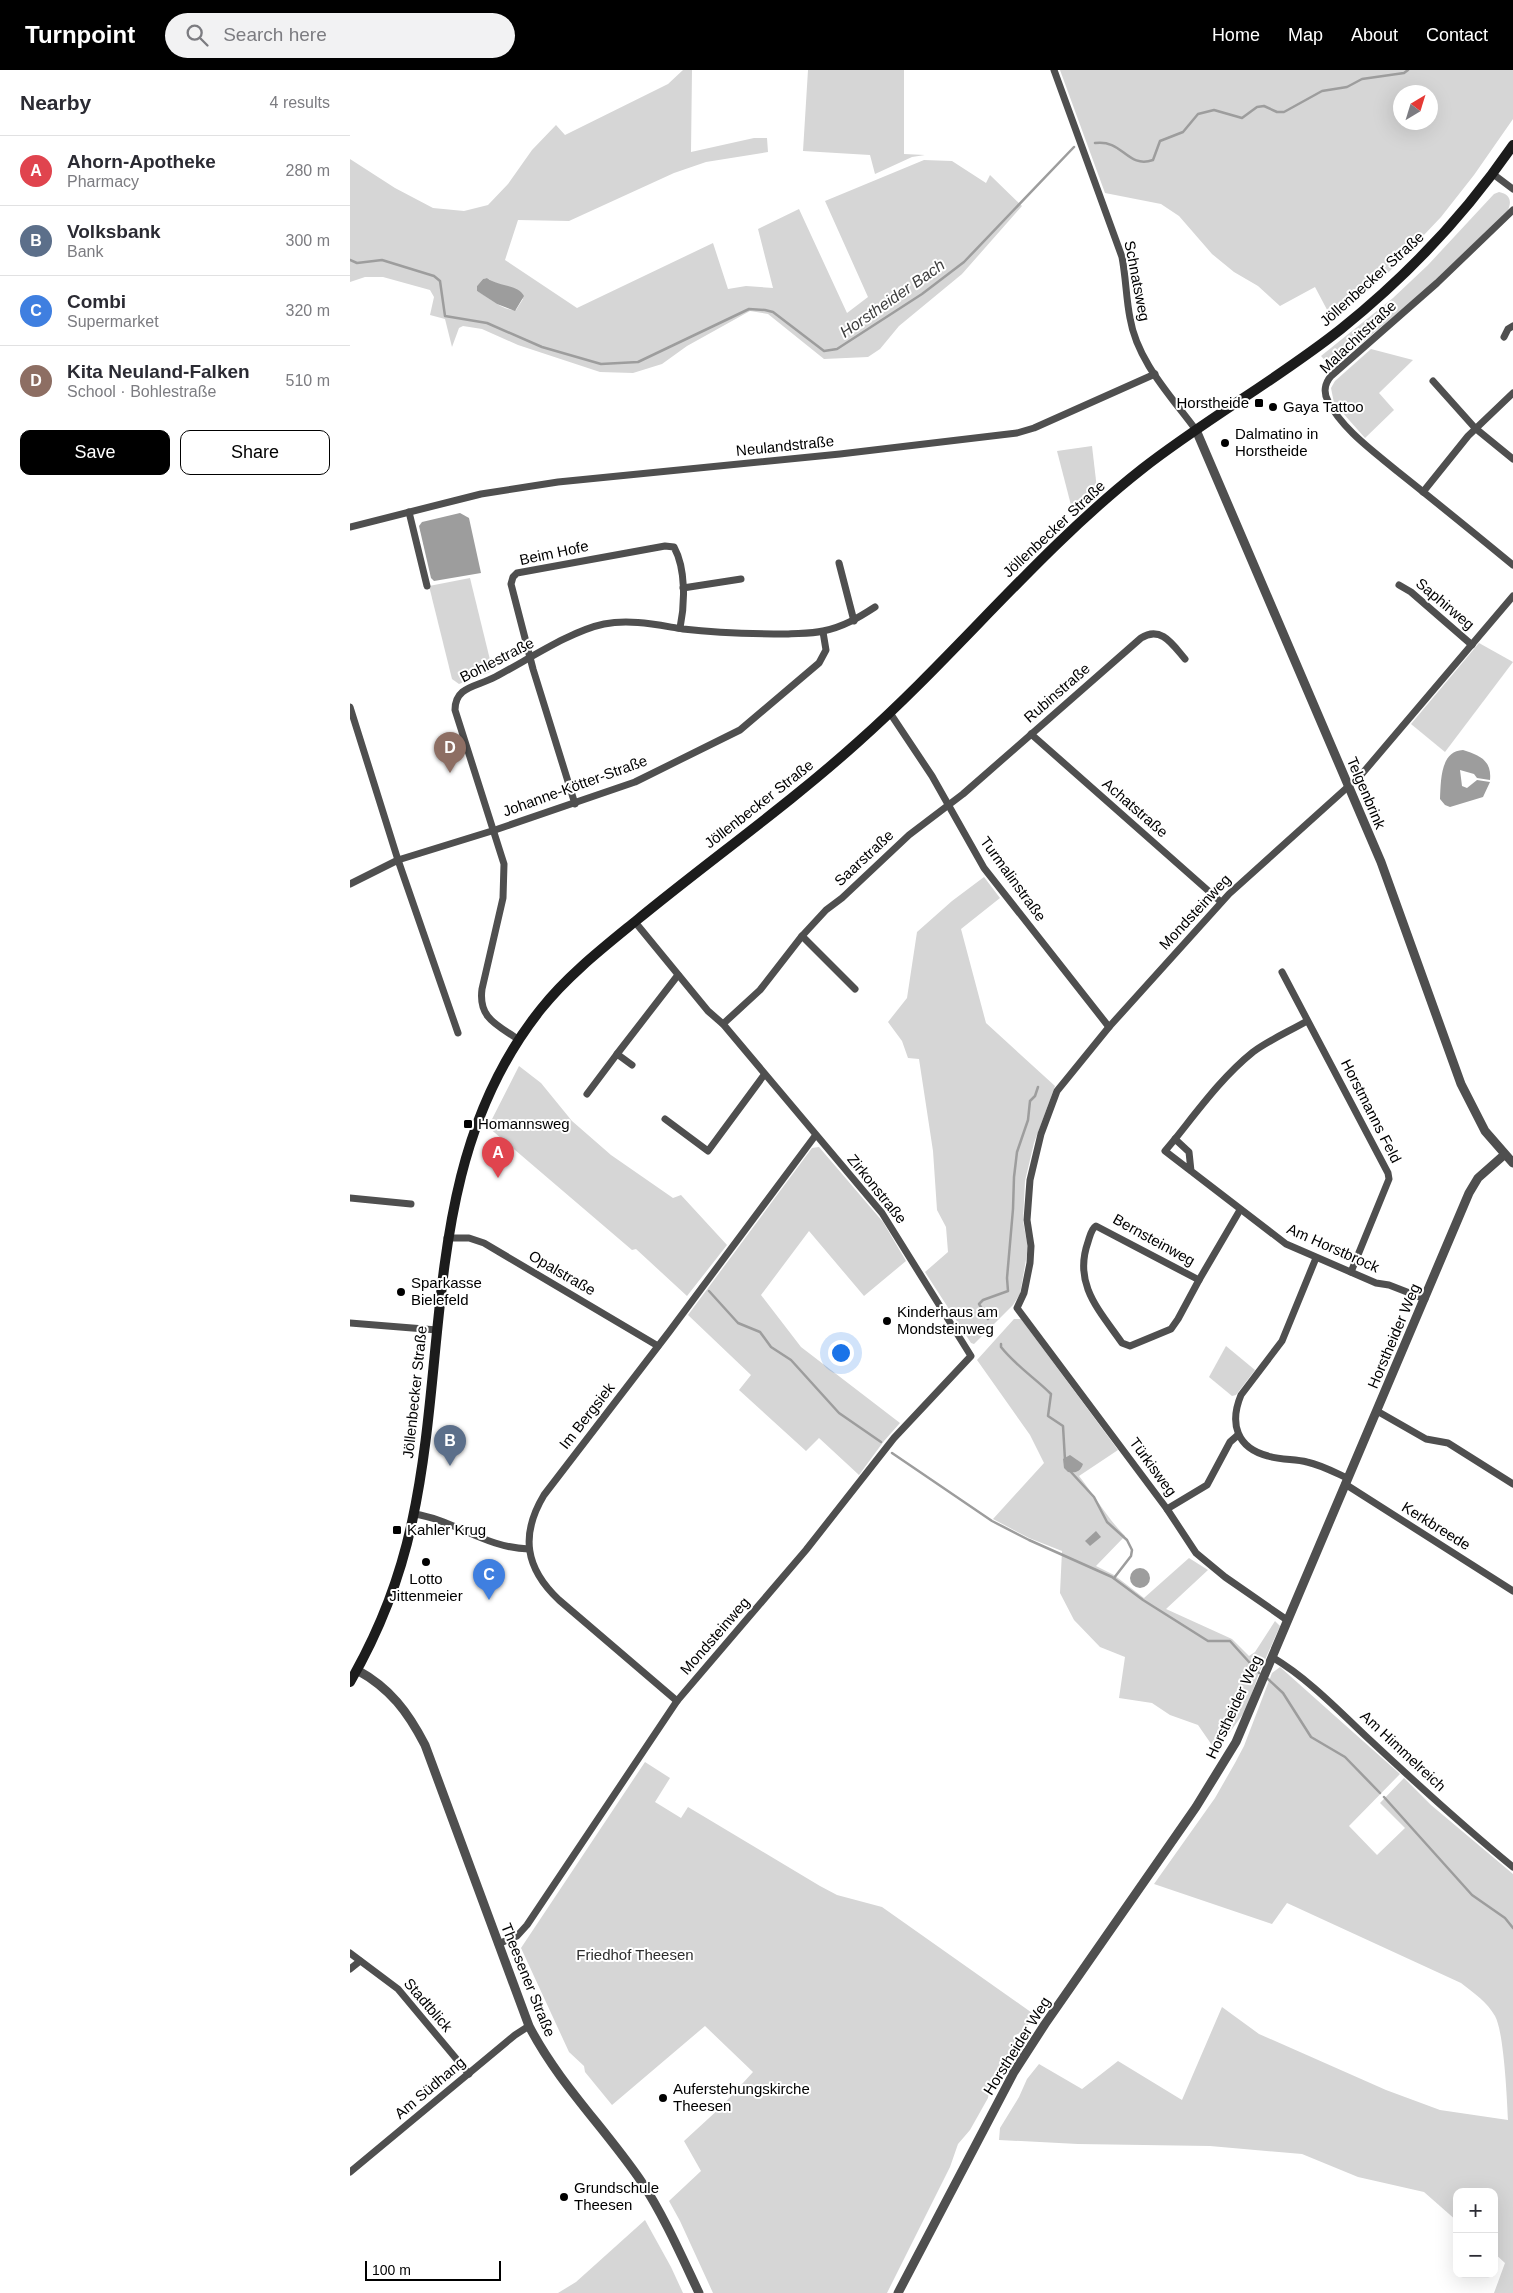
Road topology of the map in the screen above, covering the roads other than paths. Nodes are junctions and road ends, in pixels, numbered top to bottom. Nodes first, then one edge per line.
1 (1054, 70) edge
2 (1513, 145) edge
3 (1493, 174) junction
4 (1513, 189) edge
5 (1513, 210) edge
6 (1513, 326) edge
7 (1504, 337) dead end
8 (1155, 374) junction
9 (1433, 381) dead end
10 (1513, 393) edge
11 (1475, 428) junction
12 (1196, 430) junction
13 (1513, 459) edge
14 (1423, 492) junction
15 (409, 512) junction
16 (350, 527) edge
17 (839, 563) dead end
18 (1513, 565) edge
19 (741, 579) dead end
20 (1400, 585) dead end
21 (427, 586) dead end
22 (683, 588) junction
23 (1513, 596) edge
24 (875, 607) dead end
25 (854, 621) junction
26 (680, 628) junction
27 (823, 632) junction
28 (1472, 645) junction
29 (531, 658) junction
30 (1186, 659) dead end
31 (350, 708) edge
32 (890, 713) junction
33 (1031, 734) junction
34 (1348, 786) junction
35 (575, 804) junction
36 (948, 805) junction
37 (495, 830) junction
38 (398, 860) junction
39 (350, 884) edge
40 (1221, 902) junction
41 (635, 922) junction
42 (802, 936) junction
43 (1282, 972) dead end
44 (678, 975) junction
45 (855, 989) dead end
46 (1307, 1022) junction
47 (723, 1024) junction
48 (1109, 1027) junction
49 (458, 1034) dead end
50 (519, 1040) junction
51 (617, 1054) junction
52 (632, 1065) dead end
53 (764, 1075) junction
54 (587, 1094) dead end
55 (665, 1119) dead end
56 (815, 1136) junction
57 (1175, 1139) junction
58 (1504, 1155) junction
59 (1513, 1163) edge
60 (1191, 1171) junction
61 (350, 1198) edge
62 (411, 1204) dead end
63 (1240, 1210) junction
64 (447, 1238) junction
65 (1316, 1258) junction
66 (1351, 1272) junction
67 (1200, 1280) junction
68 (1424, 1299) junction
69 (1017, 1308) joint
70 (350, 1323) edge
71 (437, 1330) junction
72 (658, 1346) junction
73 (971, 1356) joint
74 (1378, 1411) junction
75 (1238, 1435) junction
76 (1346, 1481) junction
77 (1513, 1484) edge
78 (1167, 1510) junction
79 (414, 1514) junction
80 (529, 1548) junction
81 (1513, 1591) edge
82 (1287, 1620) junction
83 (1272, 1657) junction
84 (353, 1669) edge
85 (350, 1682) edge
86 (677, 1700) junction
87 (1513, 1868) edge
88 (498, 1944) junction
89 (350, 1953) edge
90 (360, 1961) junction
91 (350, 1969) edge
92 (529, 2026) junction
93 (469, 2074) junction
94 (350, 2172) edge
95 (699, 2293) edge
96 (898, 2293) edge

1 - 8 street, Schnatsweg
2 - 3 main road, Jöllenbecker Straße
3 - 4 street
3 - 12 main road, Jöllenbecker Straße
5 - 14 street, Malachitstraße
6 - 7 street
8 - 12 street, Schnatsweg
8 - 15 street, Neulandstraße
9 - 11 street
10 - 11 street
11 - 13 street
11 - 14 street
12 - 32 main road, Jöllenbecker Straße
12 - 34 street, Telgenbrink
14 - 18 street, Malachitstraße
15 - 16 street, Neulandstraße
15 - 21 street
17 - 25 street
19 - 22 street
20 - 28 street, Saphirweg
22 - 26 street, Beim Hofe
22 - 29 street, Beim Hofe
23 - 28 street, Mondsteinweg
24 - 25 street, Bohlestraße
25 - 27 street, Bohlestraße
26 - 27 street, Bohlestraße
26 - 29 street, Bohlestraße
27 - 35 street, Johanne-Kötter-Straße
28 - 34 street, Mondsteinweg
29 - 35 street, Beim Hofe
29 - 37 street, Bohlestraße
30 - 33 street, Rubinstraße
31 - 38 street
32 - 36 street, Turmalinstraße
32 - 41 main road, Jöllenbecker Straße
33 - 36 street, Rubinstraße
33 - 40 street, Achatstraße
34 - 40 street, Mondsteinweg
34 - 58 street, Telgenbrink
35 - 37 street, Johanne-Kötter-Straße
36 - 42 street, Saarstraße
36 - 48 street, Turmalinstraße
37 - 38 street, Johanne-Kötter-Straße
37 - 50 street, Bohlestraße
38 - 39 street, Johanne-Kötter-Straße
38 - 49 street
40 - 48 street, Mondsteinweg
41 - 44 street, Zirkonstraße
41 - 50 main road, Jöllenbecker Straße
42 - 45 street
42 - 47 street, Saarstraße
43 - 46 street, Horstmanns Feld
44 - 47 street, Zirkonstraße
44 - 51 street
46 - 57 street
46 - 66 street, Horstmanns Feld
47 - 53 street, Zirkonstraße
48 - 69 street, Mondsteinweg
50 - 64 main road, Jöllenbecker Straße
51 - 52 street
51 - 54 street
53 - 55 street
53 - 56 street, Zirkonstraße
56 - 72 street, Im Bergsiek
56 - 73 street, Zirkonstraße
57 - 60 street
57 - 60 street, Am Horstbrock
58 - 59 street, Telgenbrink
58 - 68 street, Horstheider Weg
60 - 63 street, Am Horstbrock
61 - 62 street
63 - 65 street, Am Horstbrock
63 - 67 street, Bernsteinweg
64 - 71 main road, Jöllenbecker Straße
64 - 72 street, Opalstraße
65 - 66 street, Am Horstbrock
65 - 75 street
66 - 68 street, Am Horstbrock
67 - 67 street, Bernsteinweg
68 - 74 street, Horstheider Weg
69 - 78 street, Türkisweg
70 - 71 street
71 - 79 main road, Jöllenbecker Straße
72 - 80 street, Im Bergsiek
73 - 86 street, Mondsteinweg
74 - 76 street, Horstheider Weg
74 - 77 street
75 - 76 street, Kerkbreede
75 - 78 street
76 - 81 street, Kerkbreede
76 - 82 street, Horstheider Weg
78 - 82 street, Türkisweg
79 - 80 street
79 - 84 main road, Jöllenbecker Straße
80 - 86 street, Im Bergsiek
82 - 83 street, Horstheider Weg
83 - 87 street, Am Himmelreich
83 - 96 street, Horstheider Weg
84 - 85 main road, Jöllenbecker Straße
84 - 88 street, Theesener Straße
86 - 88 street, Mondsteinweg
88 - 92 street, Theesener Straße
89 - 90 street, Stadtblick
90 - 91 street
90 - 93 street, Stadtblick
92 - 93 street, Am Südhang
92 - 95 street, Theesener Straße
93 - 94 street, Am Südhang

